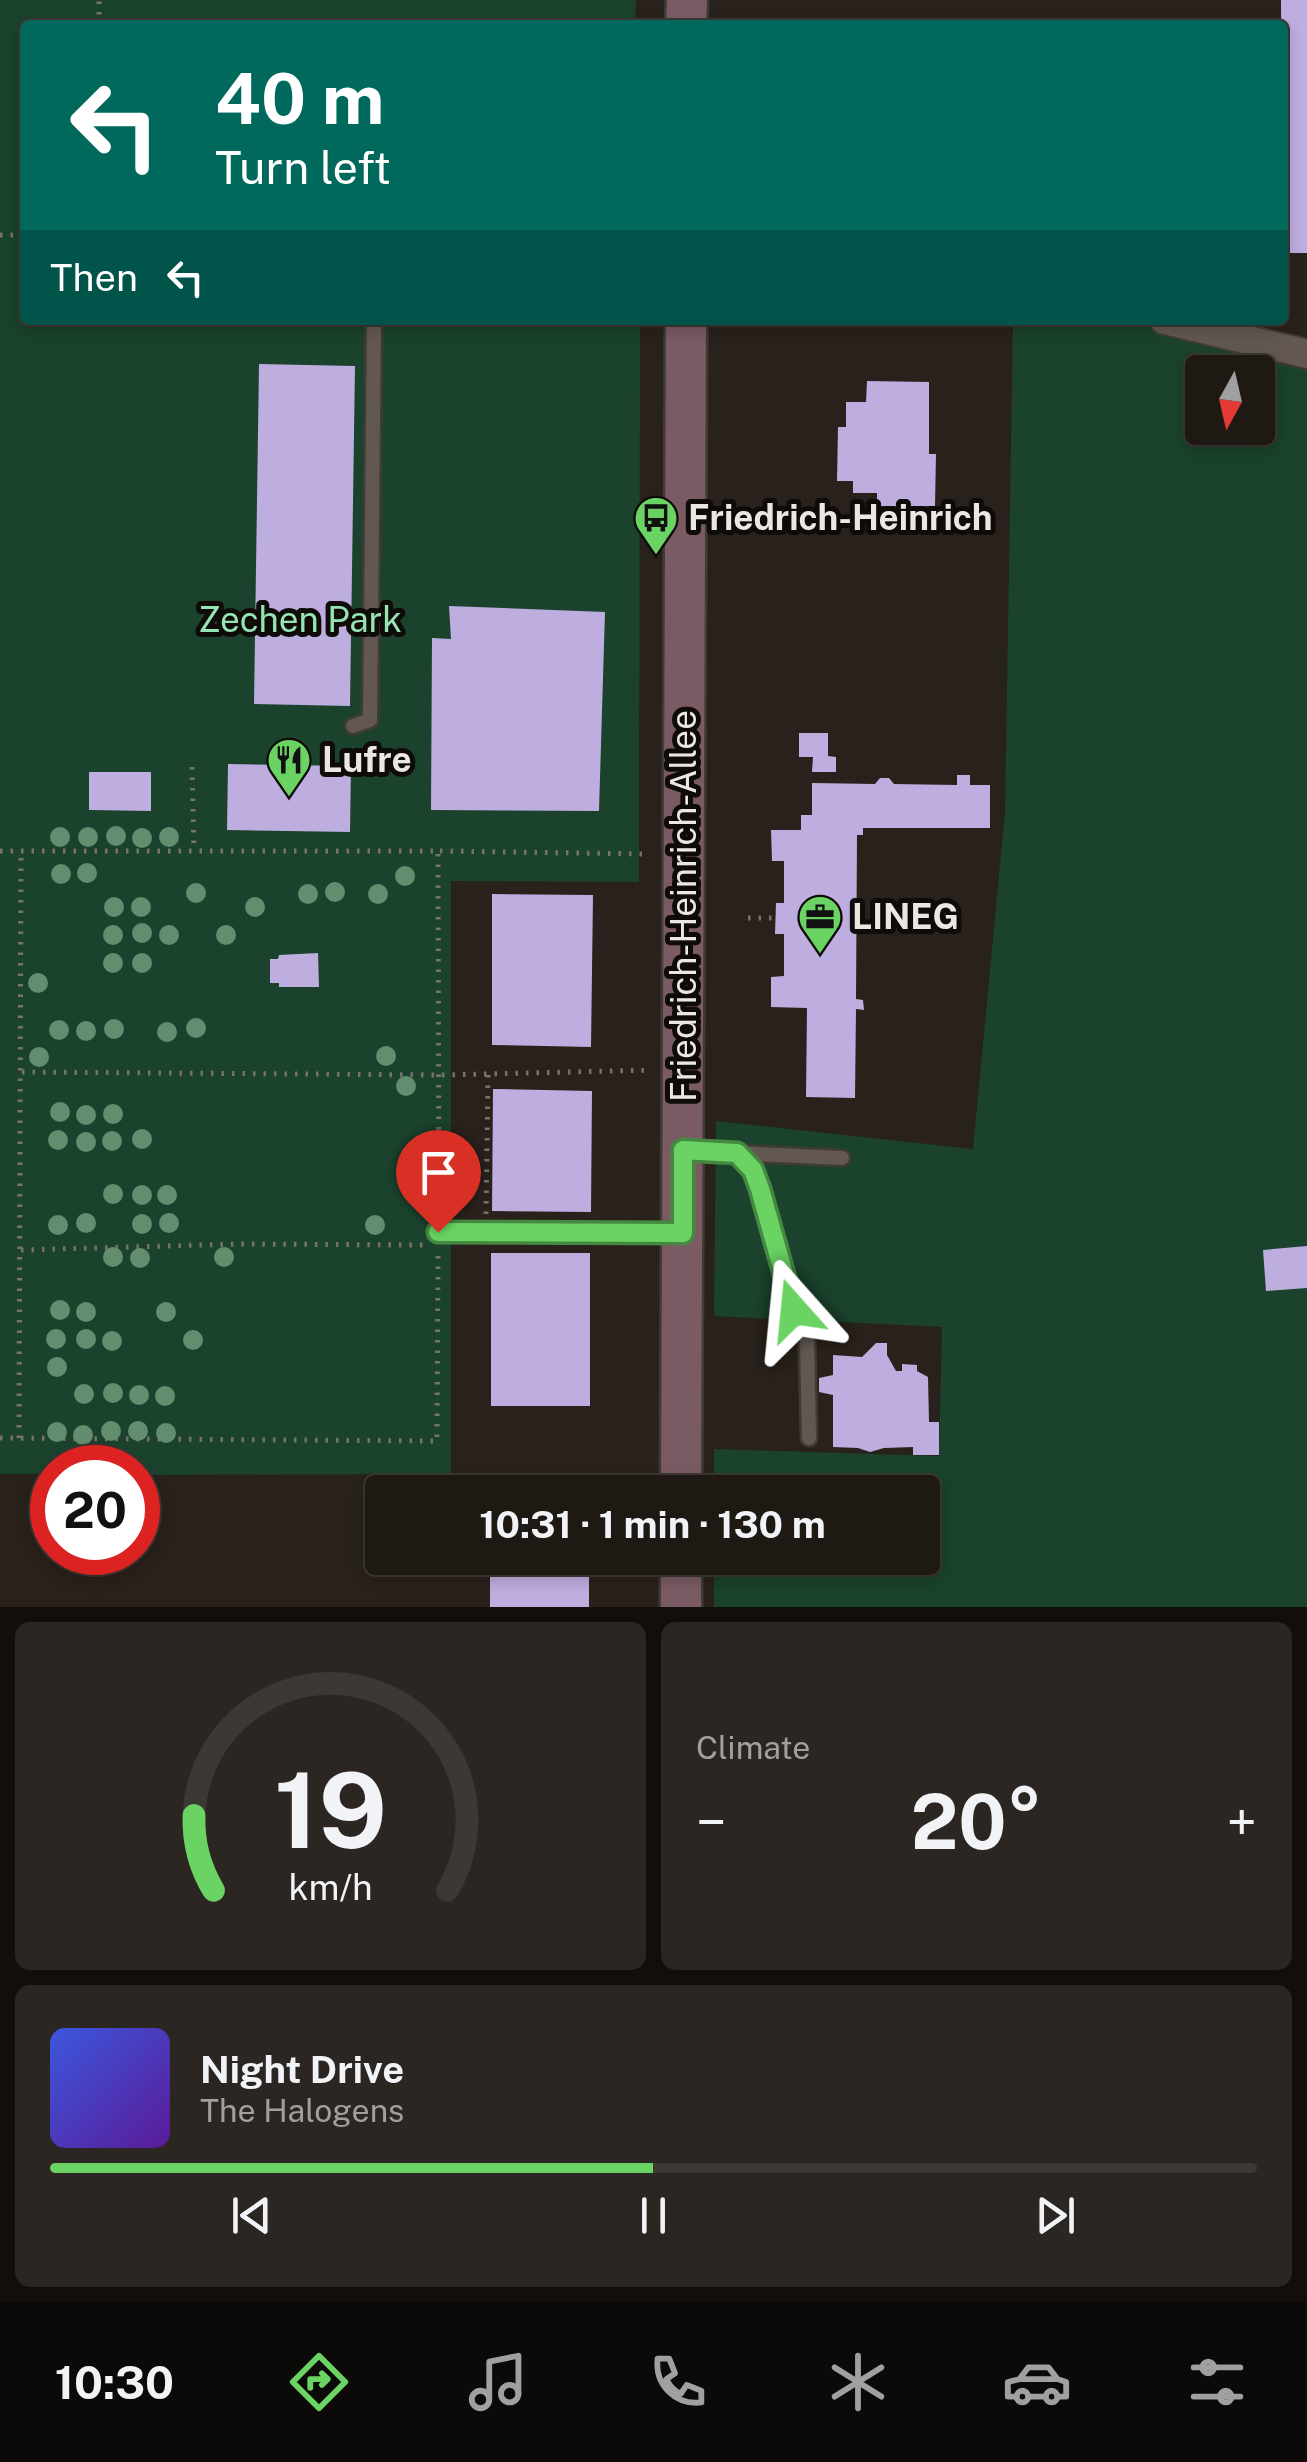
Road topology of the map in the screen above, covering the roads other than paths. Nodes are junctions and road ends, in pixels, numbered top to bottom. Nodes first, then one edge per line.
1 (374, 325) edge
2 (686, 325) edge
3 (1185, 325) edge
4 (1307, 354) edge
5 (353, 726) dead end
6 (683, 1150) junction
7 (737, 1153) junction
8 (842, 1158) dead end
9 (438, 1232) road end
10 (683, 1233) junction
11 (809, 1438) dead end
12 (681, 1475) edge
13 (681, 1575) edge
14 (681, 1607) edge

1 - 5 lane
2 - 6 main road, Friedrich-Heinrich-Allee
3 - 4 street
6 - 7 lane
6 - 10 main road, Friedrich-Heinrich-Allee
7 - 8 lane
7 - 11 lane
9 - 10 lane
10 - 12 main road, Friedrich-Heinrich-Allee
13 - 14 main road

